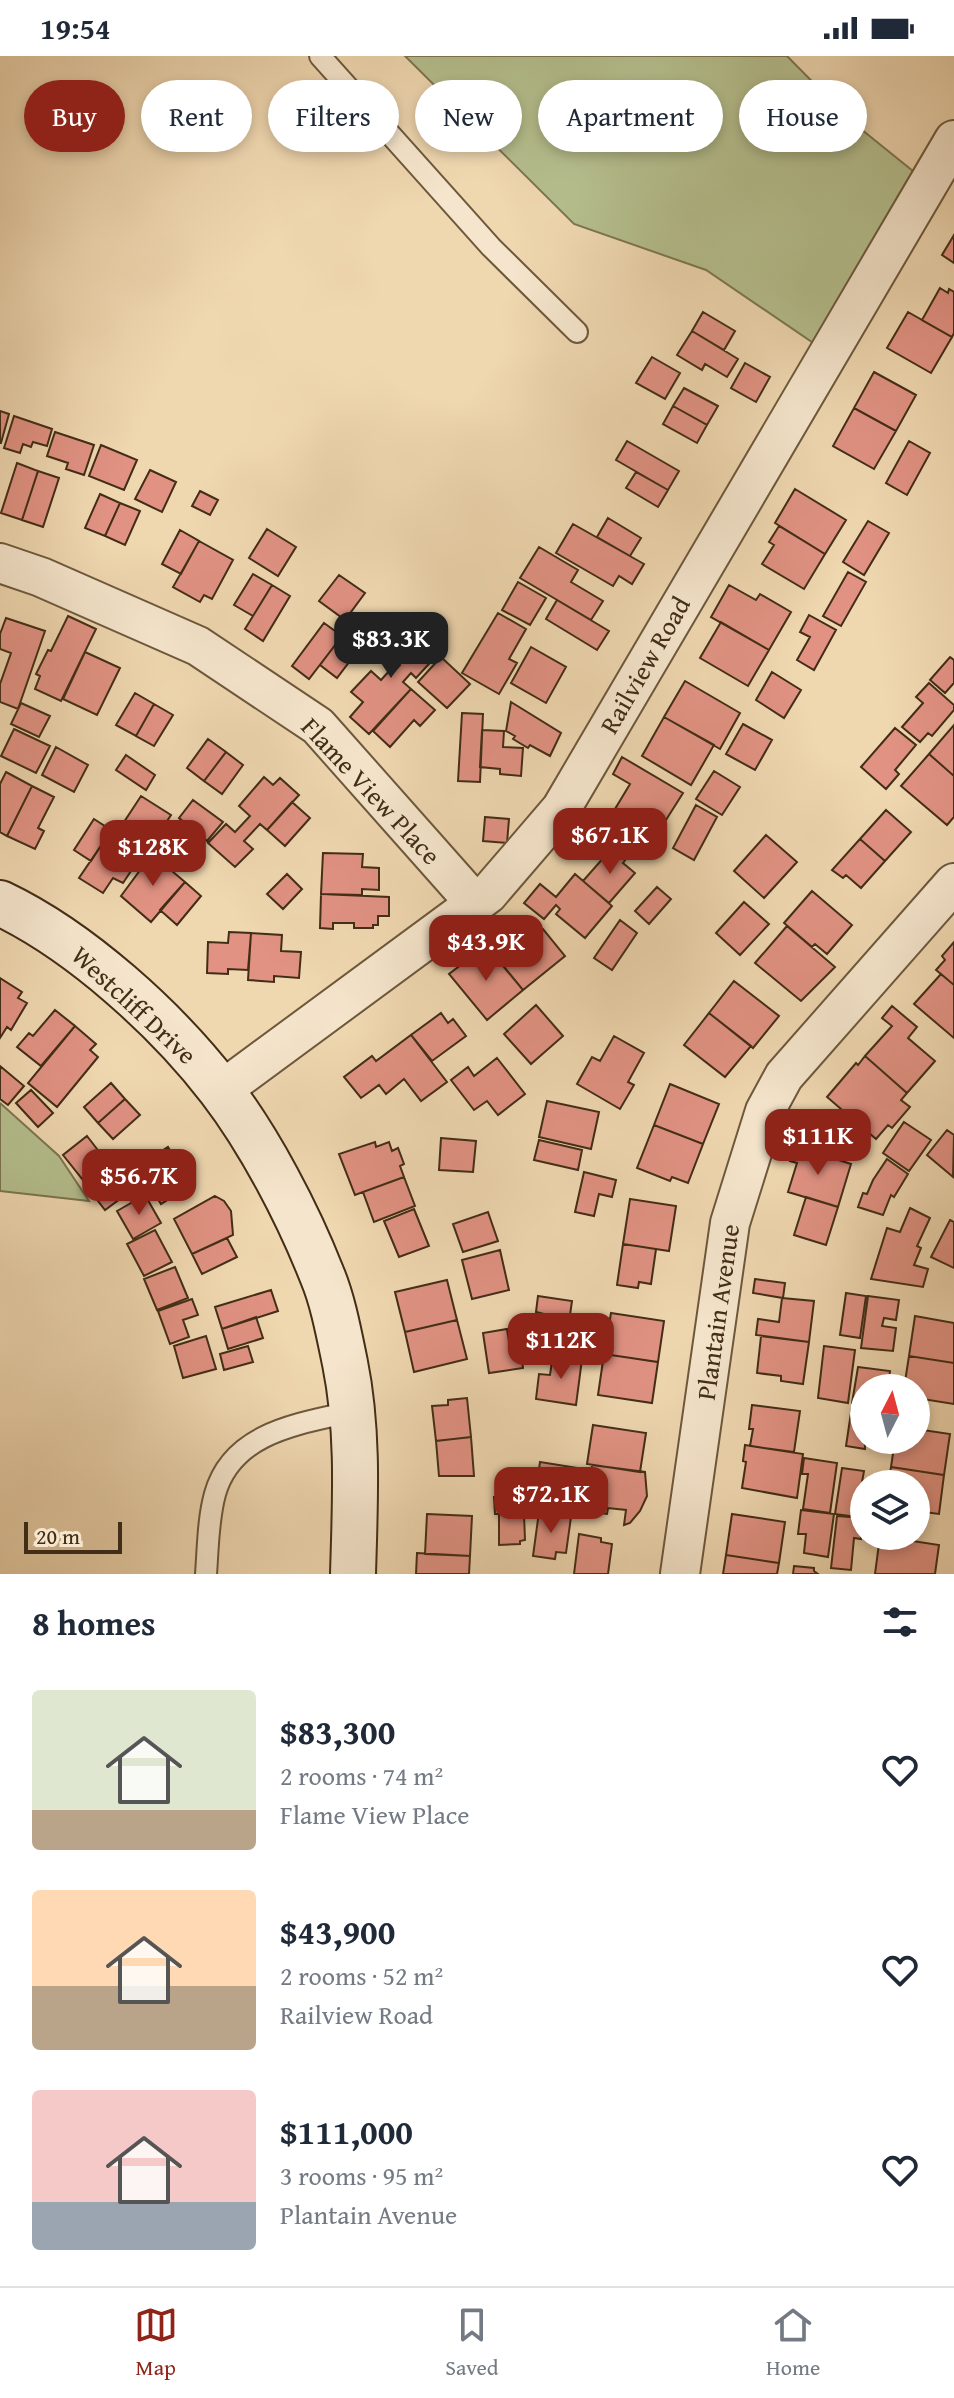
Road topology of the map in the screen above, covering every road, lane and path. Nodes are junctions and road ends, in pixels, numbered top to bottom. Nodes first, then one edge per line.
1 (320, 56) edge
2 (954, 140) edge
3 (577, 332) dead end
4 (0, 563) edge
5 (954, 883) edge
6 (0, 903) edge
7 (475, 903) junction
8 (222, 1090) junction
9 (351, 1412) junction
10 (206, 1574) edge
11 (353, 1574) edge
12 (680, 1574) edge

1 - 3 lane
2 - 7 street, Railview Road
4 - 7 street, Flame View Place
5 - 12 street, Plantain Avenue
6 - 8 street, Westcliff Drive
7 - 8 street, Railview Road
8 - 9 street, Westcliff Drive
9 - 10 lane
9 - 11 street, Westcliff Drive

